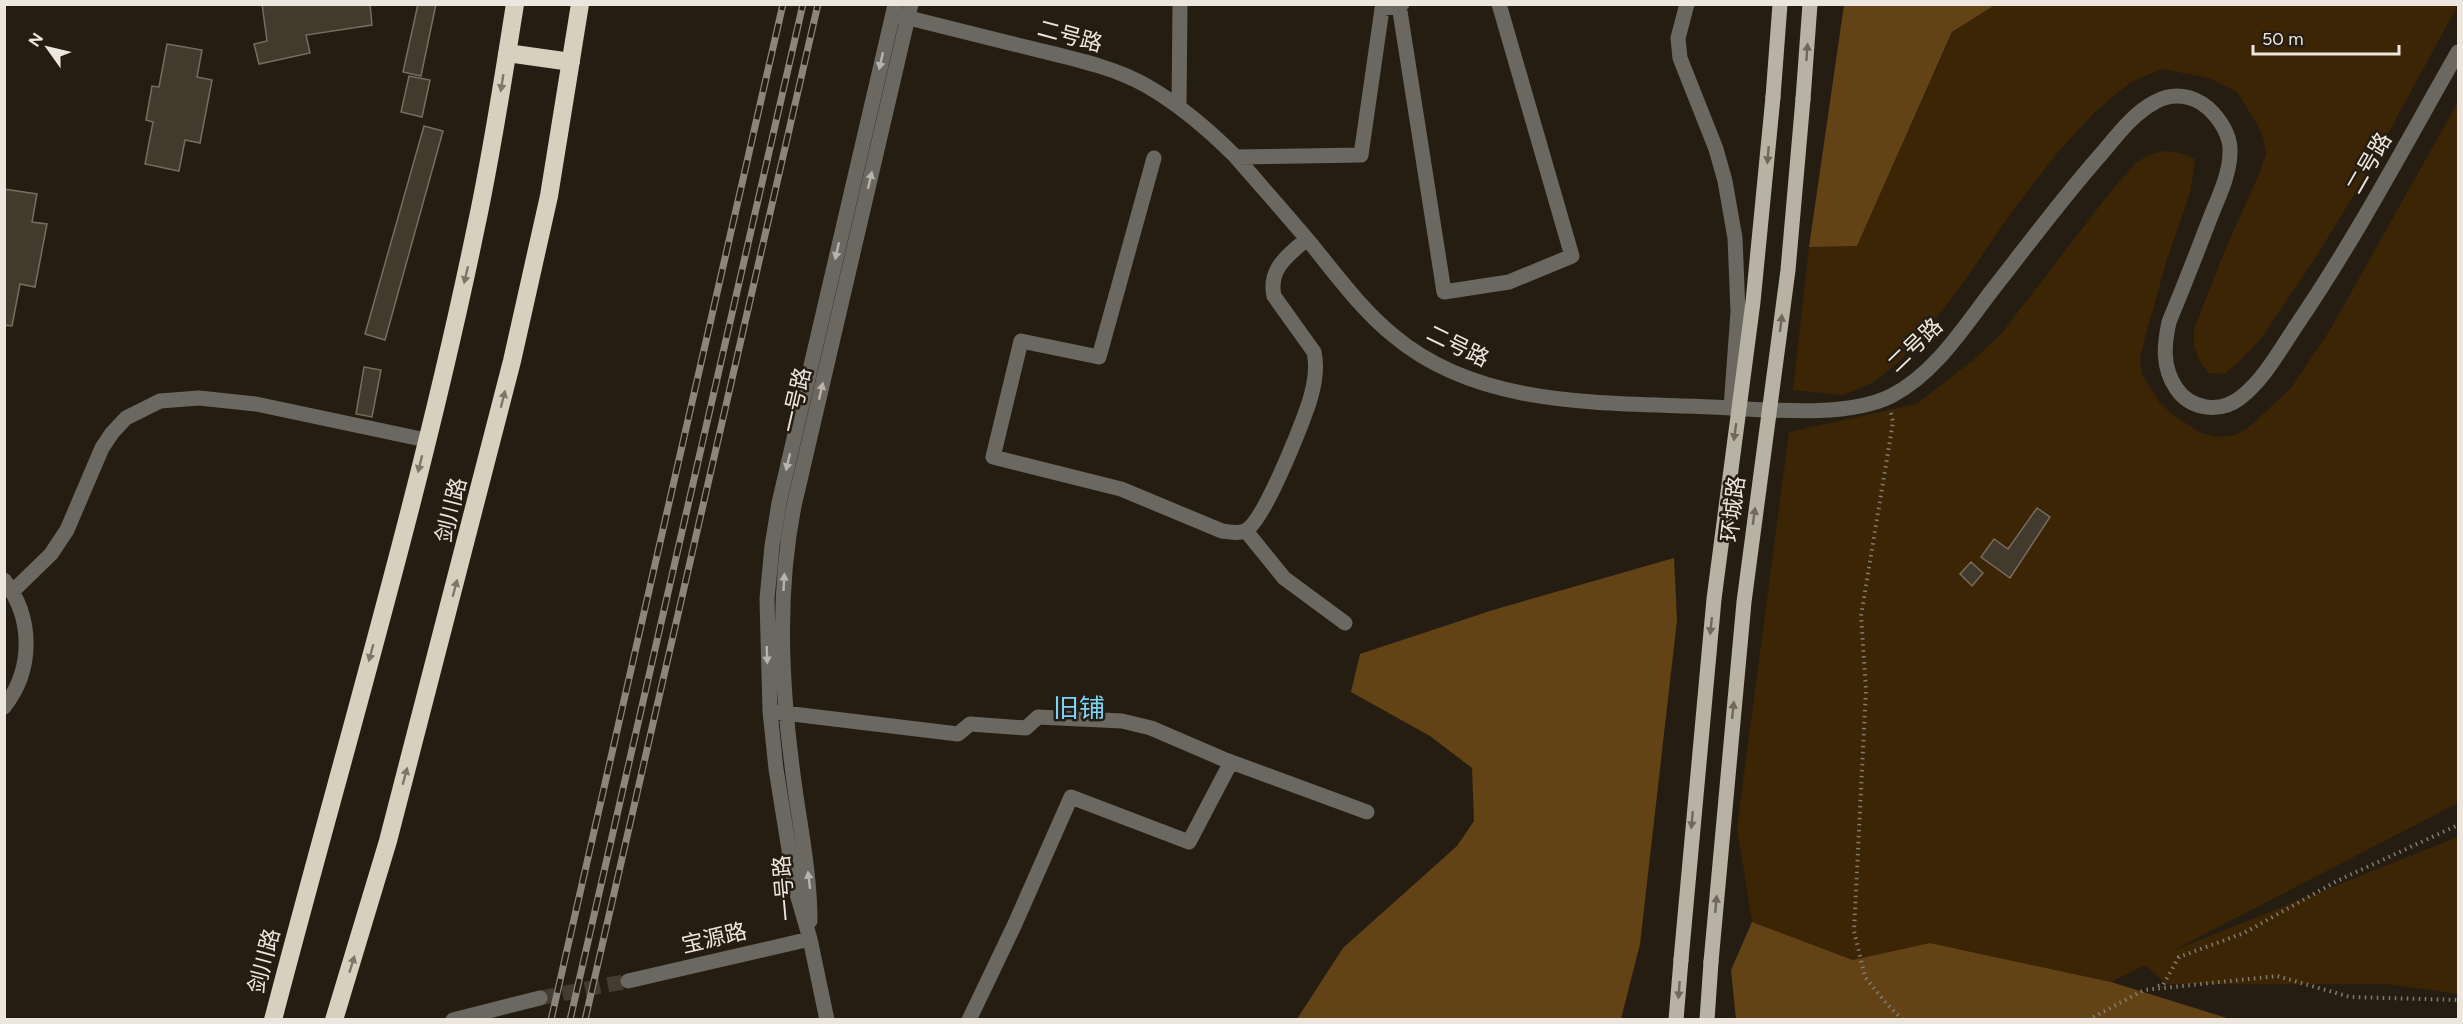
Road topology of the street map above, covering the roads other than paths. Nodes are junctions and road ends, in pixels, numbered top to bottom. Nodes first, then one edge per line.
1 (515, 4) edge
2 (580, 4) edge
3 (1180, 4) edge
4 (1499, 4) edge
5 (1687, 4) edge
6 (1779, 4) edge
7 (1810, 4) edge
8 (1401, 5) edge
9 (1382, 7) edge
10 (894, 9) edge
11 (909, 11) edge
12 (2458, 52) edge
13 (507, 53) junction
14 (571, 62) junction
15 (1179, 107) junction
16 (1236, 157) junction
17 (1154, 158) dead end
18 (1307, 239) junction
19 (1731, 408) junction
20 (426, 440) junction
21 (1246, 531) junction
22 (9, 586) edge
23 (1345, 623) dead end
24 (4, 706) edge
25 (770, 712) junction
26 (786, 714) junction
27 (1232, 762) junction
28 (1367, 812) dead end
29 (810, 939) junction
30 (628, 981) tunnel mouth
31 (540, 998) tunnel mouth
32 (273, 1020) edge
33 (333, 1020) edge
34 (453, 1020) edge
35 (827, 1020) edge
36 (969, 1020) edge
37 (1676, 1020) edge
38 (1707, 1020) edge

1 - 13 highway, 剑川路
2 - 14 highway, 剑川路
3 - 15 street
4 - 8 street
5 - 19 street
6 -> 37 main road, 环城路, bridge
38 -> 7 main road, 环城路, bridge
8 - 9 street
9 - 16 street
10 - 11 street, 二号路
10 -> 25 street, 一号路
11 - 15 street, 二号路
26 -> 11 street, 一号路
12 - 19 street, 二号路
13 - 14 highway
13 -> 20 highway, 剑川路
33 -> 14 highway, 剑川路
15 - 16 street, 二号路
16 - 18 street, 二号路
17 - 21 street
18 - 19 street, 二号路
18 - 21 street
20 - 22 street
20 -> 32 highway, 剑川路
21 - 23 street
22 - 24 street
25 - 26 street
25 - 29 street, 一号路
26 - 27 street
29 -> 26 street, 一号路
27 - 28 street
27 - 36 street
29 - 30 street, 宝源路
29 - 35 street
31 - 34 street

